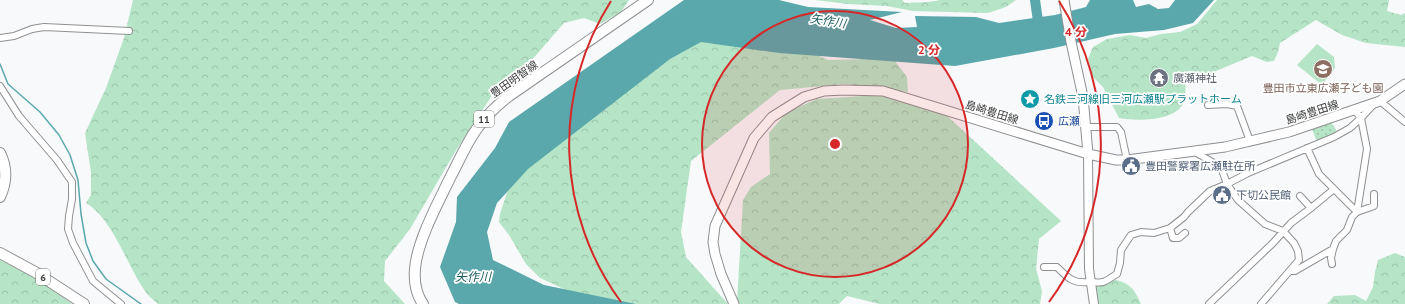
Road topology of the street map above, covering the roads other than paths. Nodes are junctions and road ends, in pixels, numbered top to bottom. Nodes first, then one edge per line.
1 (648, 0) edge
2 (1064, 0) edge
3 (129, 31) dead end
4 (0, 38) edge
5 (1405, 84) edge
6 (0, 86) edge
7 (1378, 102) junction
8 (1208, 105) dead end
9 (1358, 114) junction
10 (1405, 122) edge
11 (1086, 127) junction
12 (1250, 141) junction
13 (1307, 148) junction
14 (1193, 151) junction
15 (0, 152) edge
16 (1088, 154) junction
17 (1127, 160) junction
18 (1227, 184) junction
19 (1334, 189) junction
20 (1374, 194) dead end
21 (0, 196) edge
22 (1300, 196) dead end
23 (1311, 208) junction
24 (1357, 212) junction
25 (1170, 228) junction
26 (1283, 231) junction
27 (1185, 233) dead end
28 (1333, 249) junction
29 (0, 253) edge
30 (1332, 264) dead end
31 (1044, 267) dead end
32 (1290, 271) junction
33 (1090, 282) junction
34 (84, 304) edge
35 (121, 304) edge
36 (423, 304) edge
37 (734, 304) edge
38 (1094, 304) edge
39 (1209, 304) edge
40 (1261, 304) edge

1 - 36 main road, 豊田明智線 / 11
2 - 11 main road
3 - 4 street
5 - 7 main road, 島崎豊田線
6 - 35 street
7 - 9 main road, 島崎豊田線
7 - 10 street
8 - 12 street
9 - 12 main road, 島崎豊田線
9 - 13 street
9 - 24 street
11 - 16 main road
11 - 17 street
12 - 14 main road, 島崎豊田線
13 - 18 street
13 - 19 street
14 - 17 main road, 島崎豊田線
14 - 18 street
15 - 21 main road
16 - 17 main road, 島崎豊田線
16 - 33 street
16 - 37 main road, 島崎豊田線
18 - 25 street
18 - 26 street
19 - 23 street
19 - 24 street
20 - 24 street
22 - 23 street
23 - 26 street
24 - 28 street
25 - 27 street
25 - 33 street
26 - 32 street
26 - 39 street
28 - 30 street
28 - 32 street
29 - 34 main road, 6
31 - 33 street
32 - 40 street
33 - 38 street

